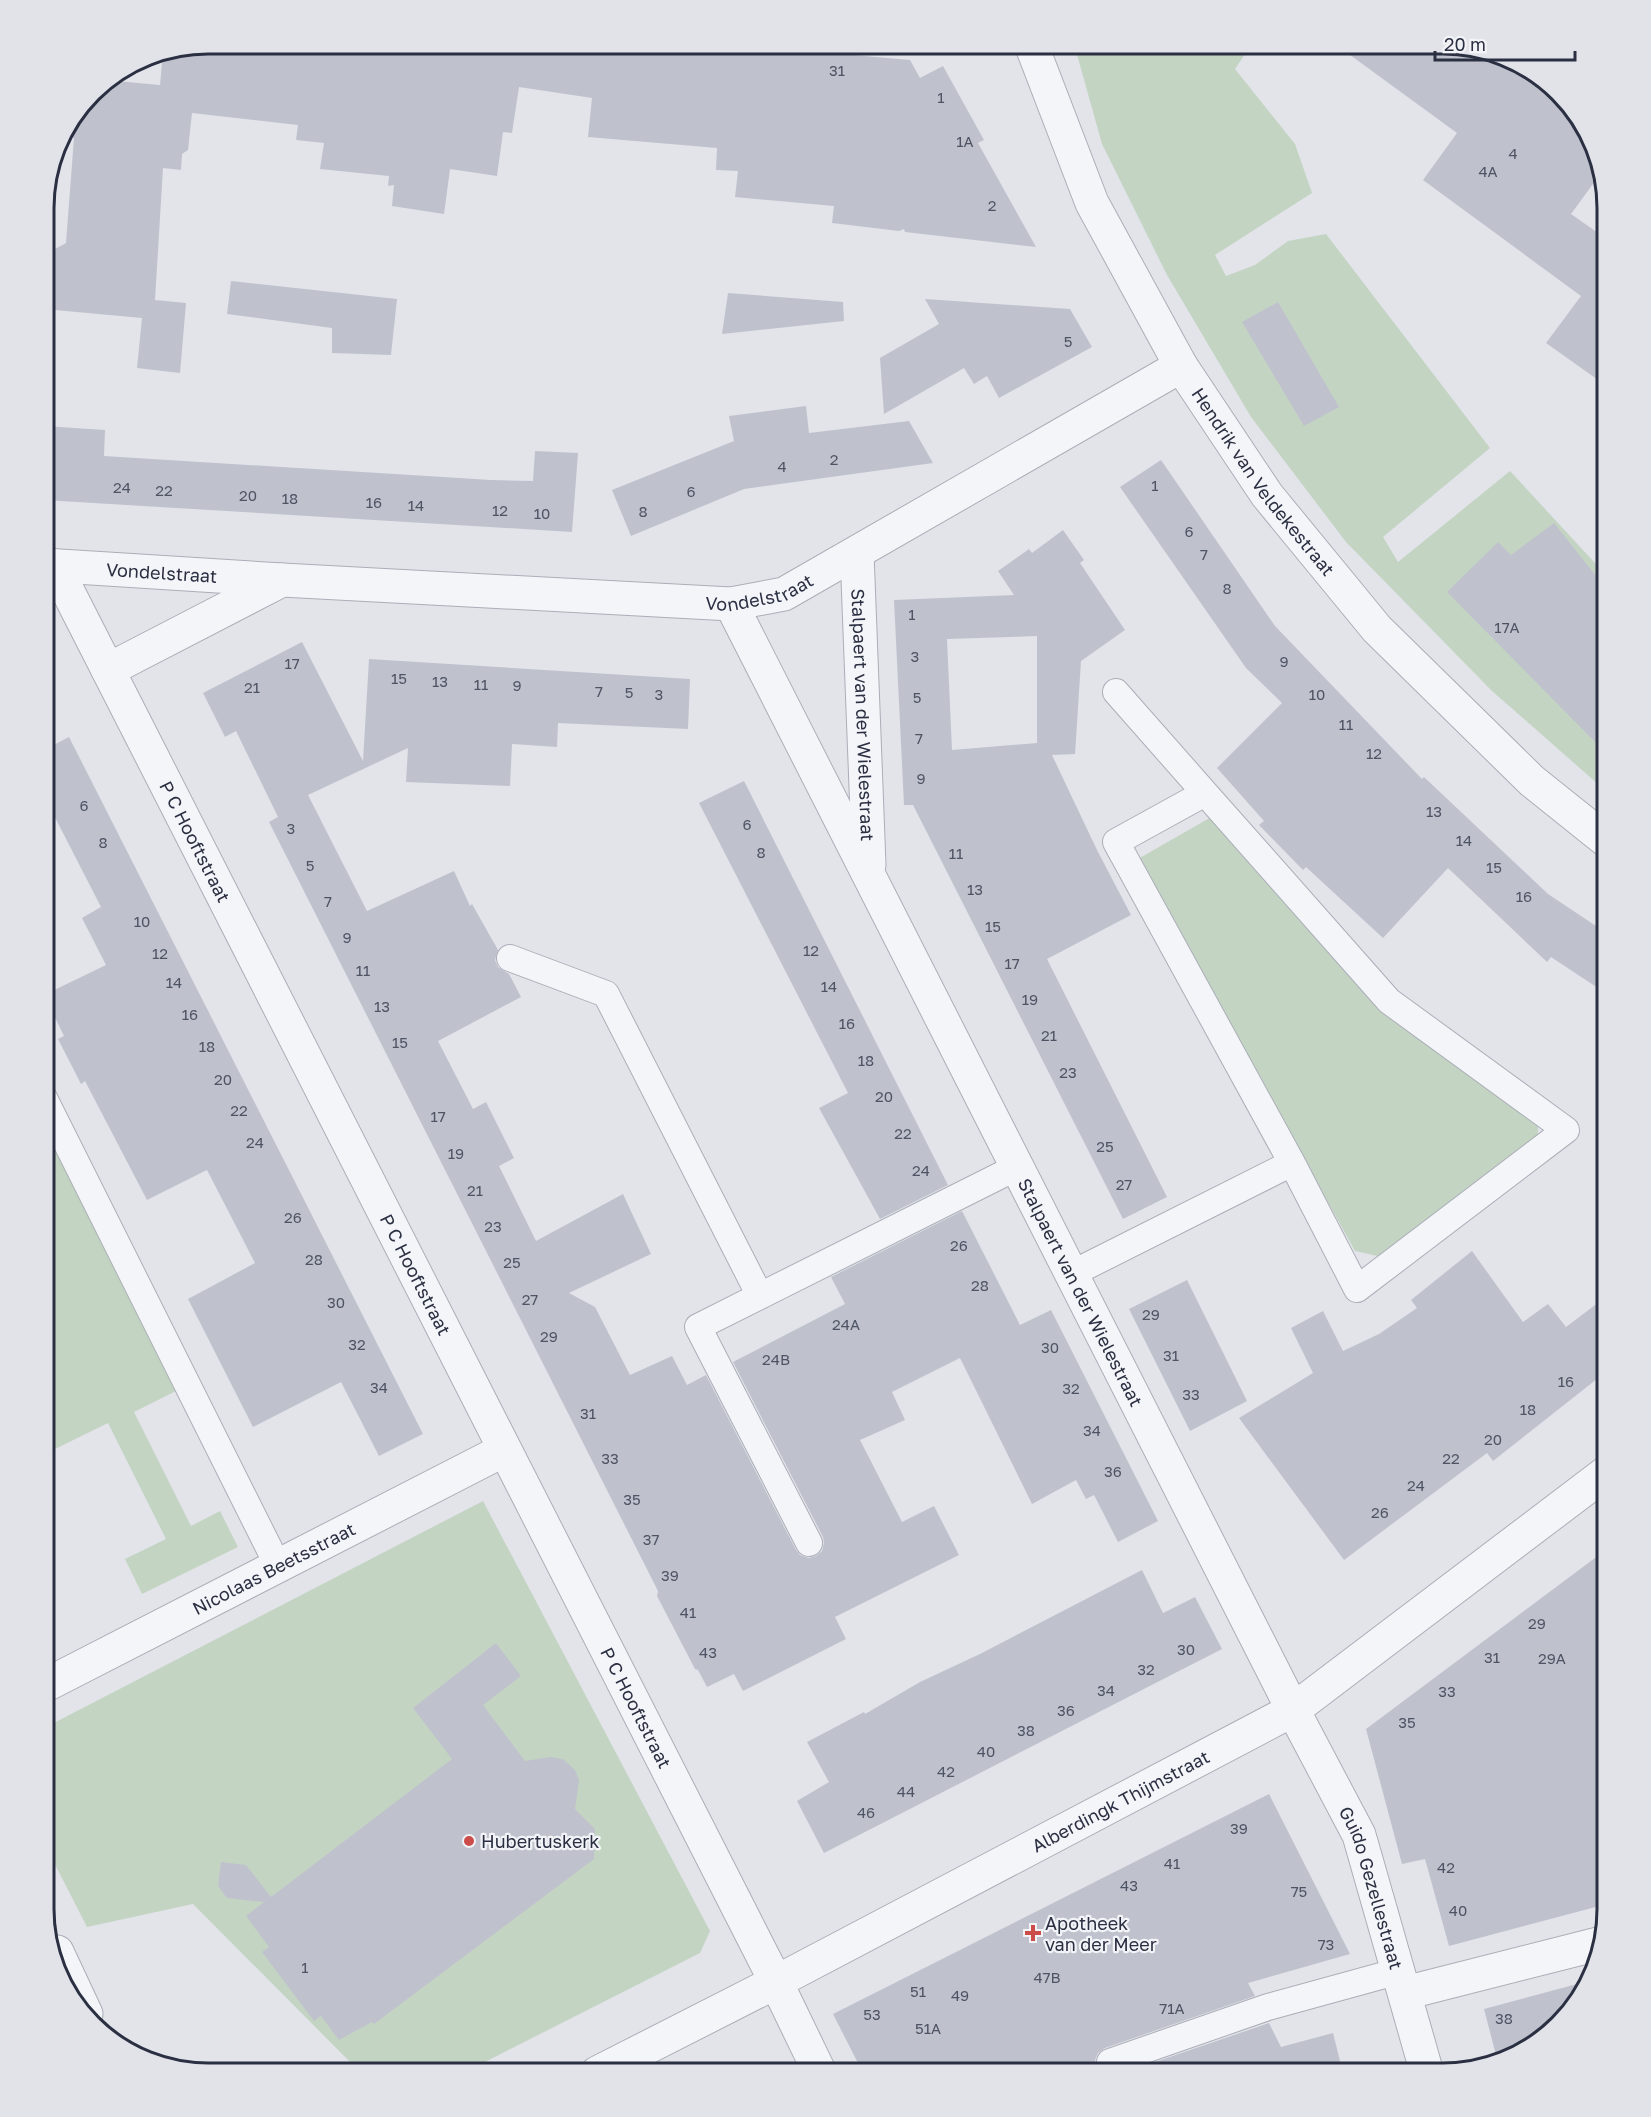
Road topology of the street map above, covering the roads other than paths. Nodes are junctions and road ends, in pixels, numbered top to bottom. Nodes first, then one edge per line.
1 (1035, 54) edge
2 (1181, 366) junction
3 (857, 553) junction
4 (54, 565) edge
5 (54, 574) edge
6 (282, 580) junction
7 (731, 604) junction
8 (108, 670) junction
9 (1116, 692) dead end
10 (1205, 793) junction
11 (1597, 832) edge
12 (869, 876) junction
13 (510, 958) dead end
14 (54, 1118) edge
15 (1292, 1163) junction
16 (1017, 1167) junction
17 (1071, 1274) junction
18 (760, 1296) junction
19 (504, 1450) junction
20 (1597, 1480) edge
21 (809, 1543) dead end
22 (278, 1566) junction
23 (54, 1681) edge
24 (1293, 1710) junction
25 (1593, 1945) edge
26 (776, 1982) junction
27 (1402, 1982) junction
28 (1110, 2062) dead end
29 (617, 2063) edge
30 (815, 2063) edge
31 (1424, 2063) edge

1 - 2 street, Hendrik van Veldekestraat
2 - 3 street, Vondelstraat
2 - 11 street, Hendrik van Veldekestraat
3 - 7 street, Vondelstraat
3 - 12 street, Stalpaert van der Wielestraat
4 - 6 street, Vondelstraat
5 - 8 street, P C Hooftstraat
6 - 7 street, Vondelstraat
6 - 8 street, Vondelstraat
7 - 12 street, Stalpaert van der Wielestraat
8 - 19 street, P C Hooftstraat
9 - 10 lane
10 - 15 lane
10 - 15 lane
12 - 16 street, Stalpaert van der Wielestraat
13 - 18 lane
14 - 22 lane
15 - 17 lane
16 - 17 street, Stalpaert van der Wielestraat
16 - 18 lane
17 - 24 street, Stalpaert van der Wielestraat
18 - 21 lane
19 - 22 street, Nicolaas Beetsstraat
19 - 26 street, P C Hooftstraat
20 - 24 street, Alberdingk Thijmstraat
22 - 23 street, Nicolaas Beetsstraat
24 - 26 street, Alberdingk Thijmstraat
24 - 27 street, Guido Gezellestraat
25 - 27 street
26 - 29 street, Alberdingk Thijmstraat
26 - 30 street, P C Hooftstraat
27 - 28 lane
27 - 31 street, Guido Gezellestraat

